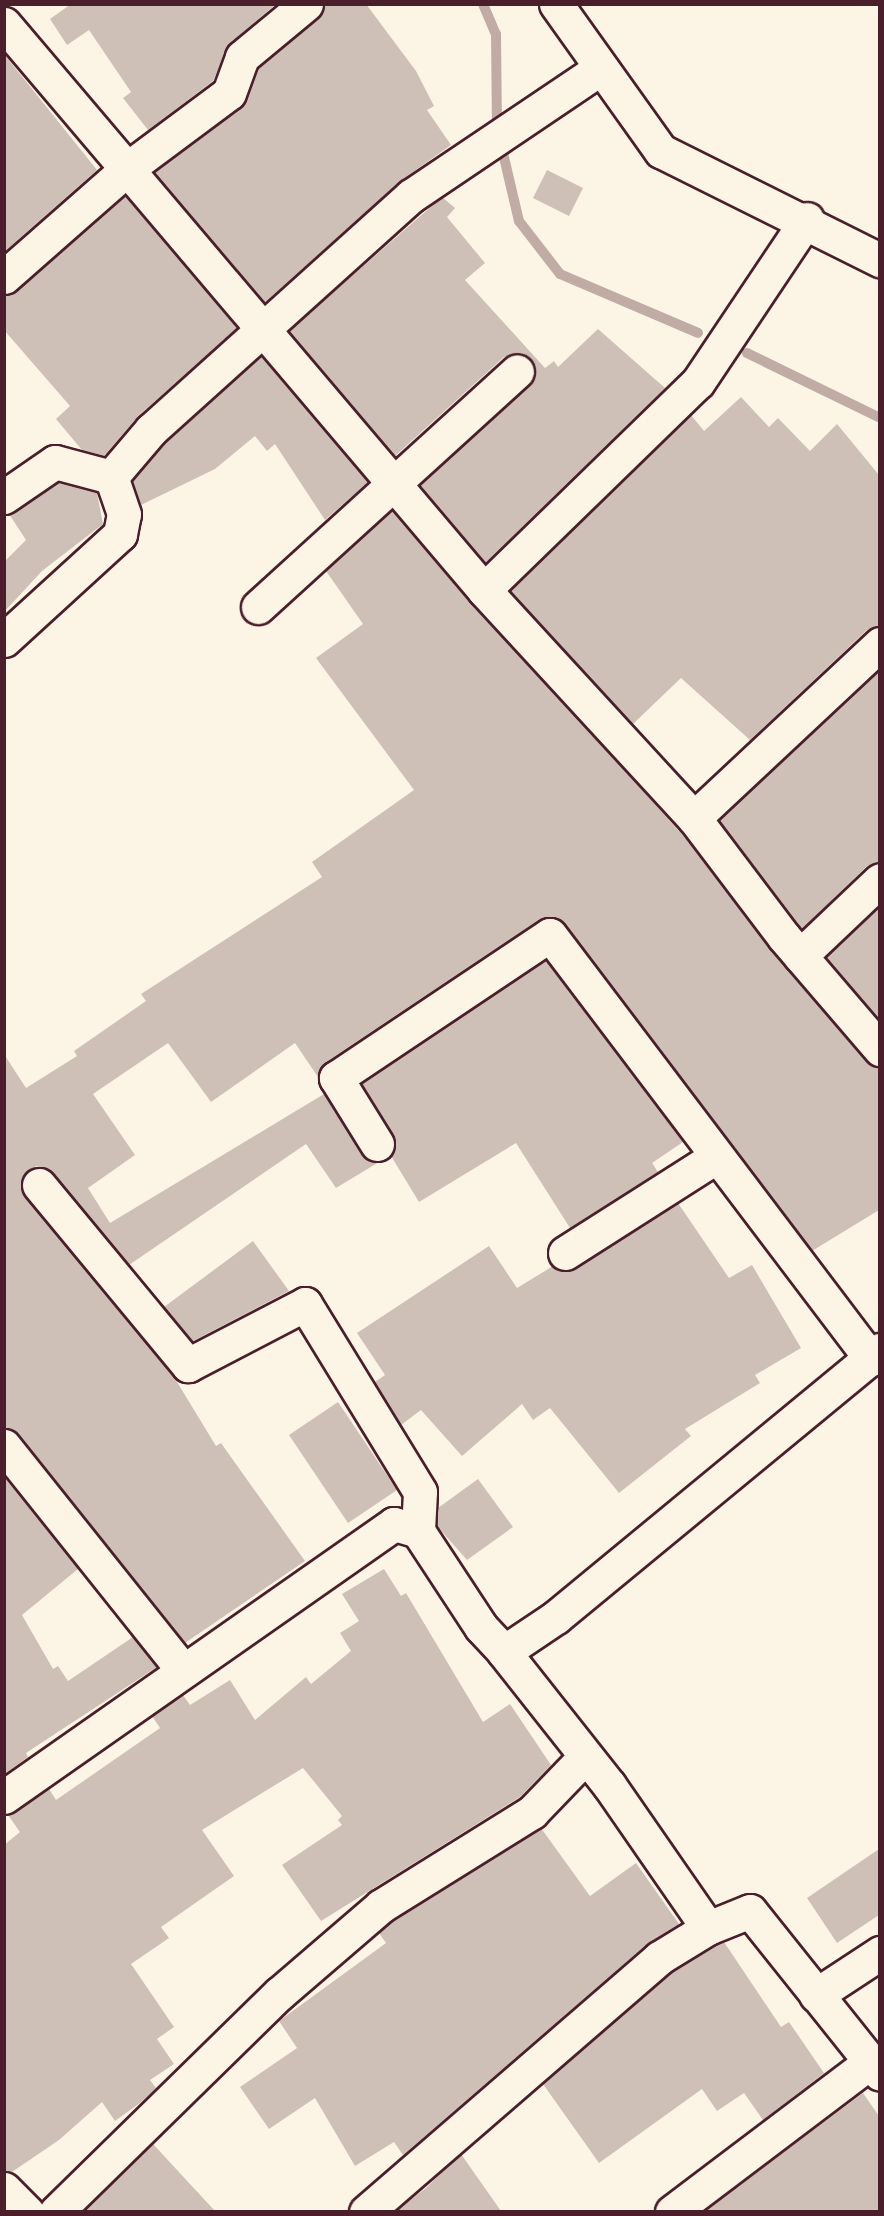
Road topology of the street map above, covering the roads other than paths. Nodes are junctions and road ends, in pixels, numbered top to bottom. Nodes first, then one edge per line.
1 (17, 4) edge
2 (306, 4) edge
3 (556, 4) edge
4 (4, 15) edge
5 (4, 24) edge
6 (599, 69) junction
7 (127, 169) junction
8 (807, 219) junction
9 (879, 260) edge
10 (4, 277) edge
11 (266, 330) junction
12 (517, 371) dead end
13 (111, 477) junction
14 (396, 485) junction
15 (4, 497) edge
16 (484, 590) junction
17 (258, 607) dead end
18 (4, 640) edge
19 (879, 644) edge
20 (694, 818) junction
21 (879, 880) edge
22 (800, 956) junction
23 (879, 1049) edge
24 (377, 1144) dead end
25 (714, 1158) junction
26 (39, 1185) dead end
27 (565, 1253) dead end
28 (875, 1355) edge
29 (4, 1446) edge
30 (418, 1531) junction
31 (504, 1652) junction
32 (182, 1669) junction
33 (585, 1757) junction
34 (4, 1797) edge
35 (708, 1928) junction
36 (879, 1953) edge
37 (816, 1995) junction
38 (874, 2068) edge
39 (4, 2189) edge
40 (27, 2211) edge
41 (56, 2211) edge
42 (366, 2211) edge
43 (672, 2211) edge

1 - 4 street
2 - 7 street
3 - 6 street
5 - 7 street
6 - 8 street
6 - 11 street
7 - 10 street
7 - 11 street
8 - 9 street
8 - 16 street
11 - 13 street
11 - 14 street
12 - 14 street
13 - 15 street
13 - 18 street
14 - 16 street
14 - 17 street
16 - 20 street
19 - 20 street
20 - 22 street
21 - 22 street
22 - 23 street
24 - 25 street
25 - 27 street
25 - 28 street
26 - 30 street
28 - 31 street
29 - 32 street
30 - 31 street
30 - 32 street
31 - 33 street
32 - 34 street
33 - 35 street
33 - 41 street
35 - 37 street
35 - 42 street
36 - 37 street
37 - 38 street
38 - 43 street
39 - 40 street

